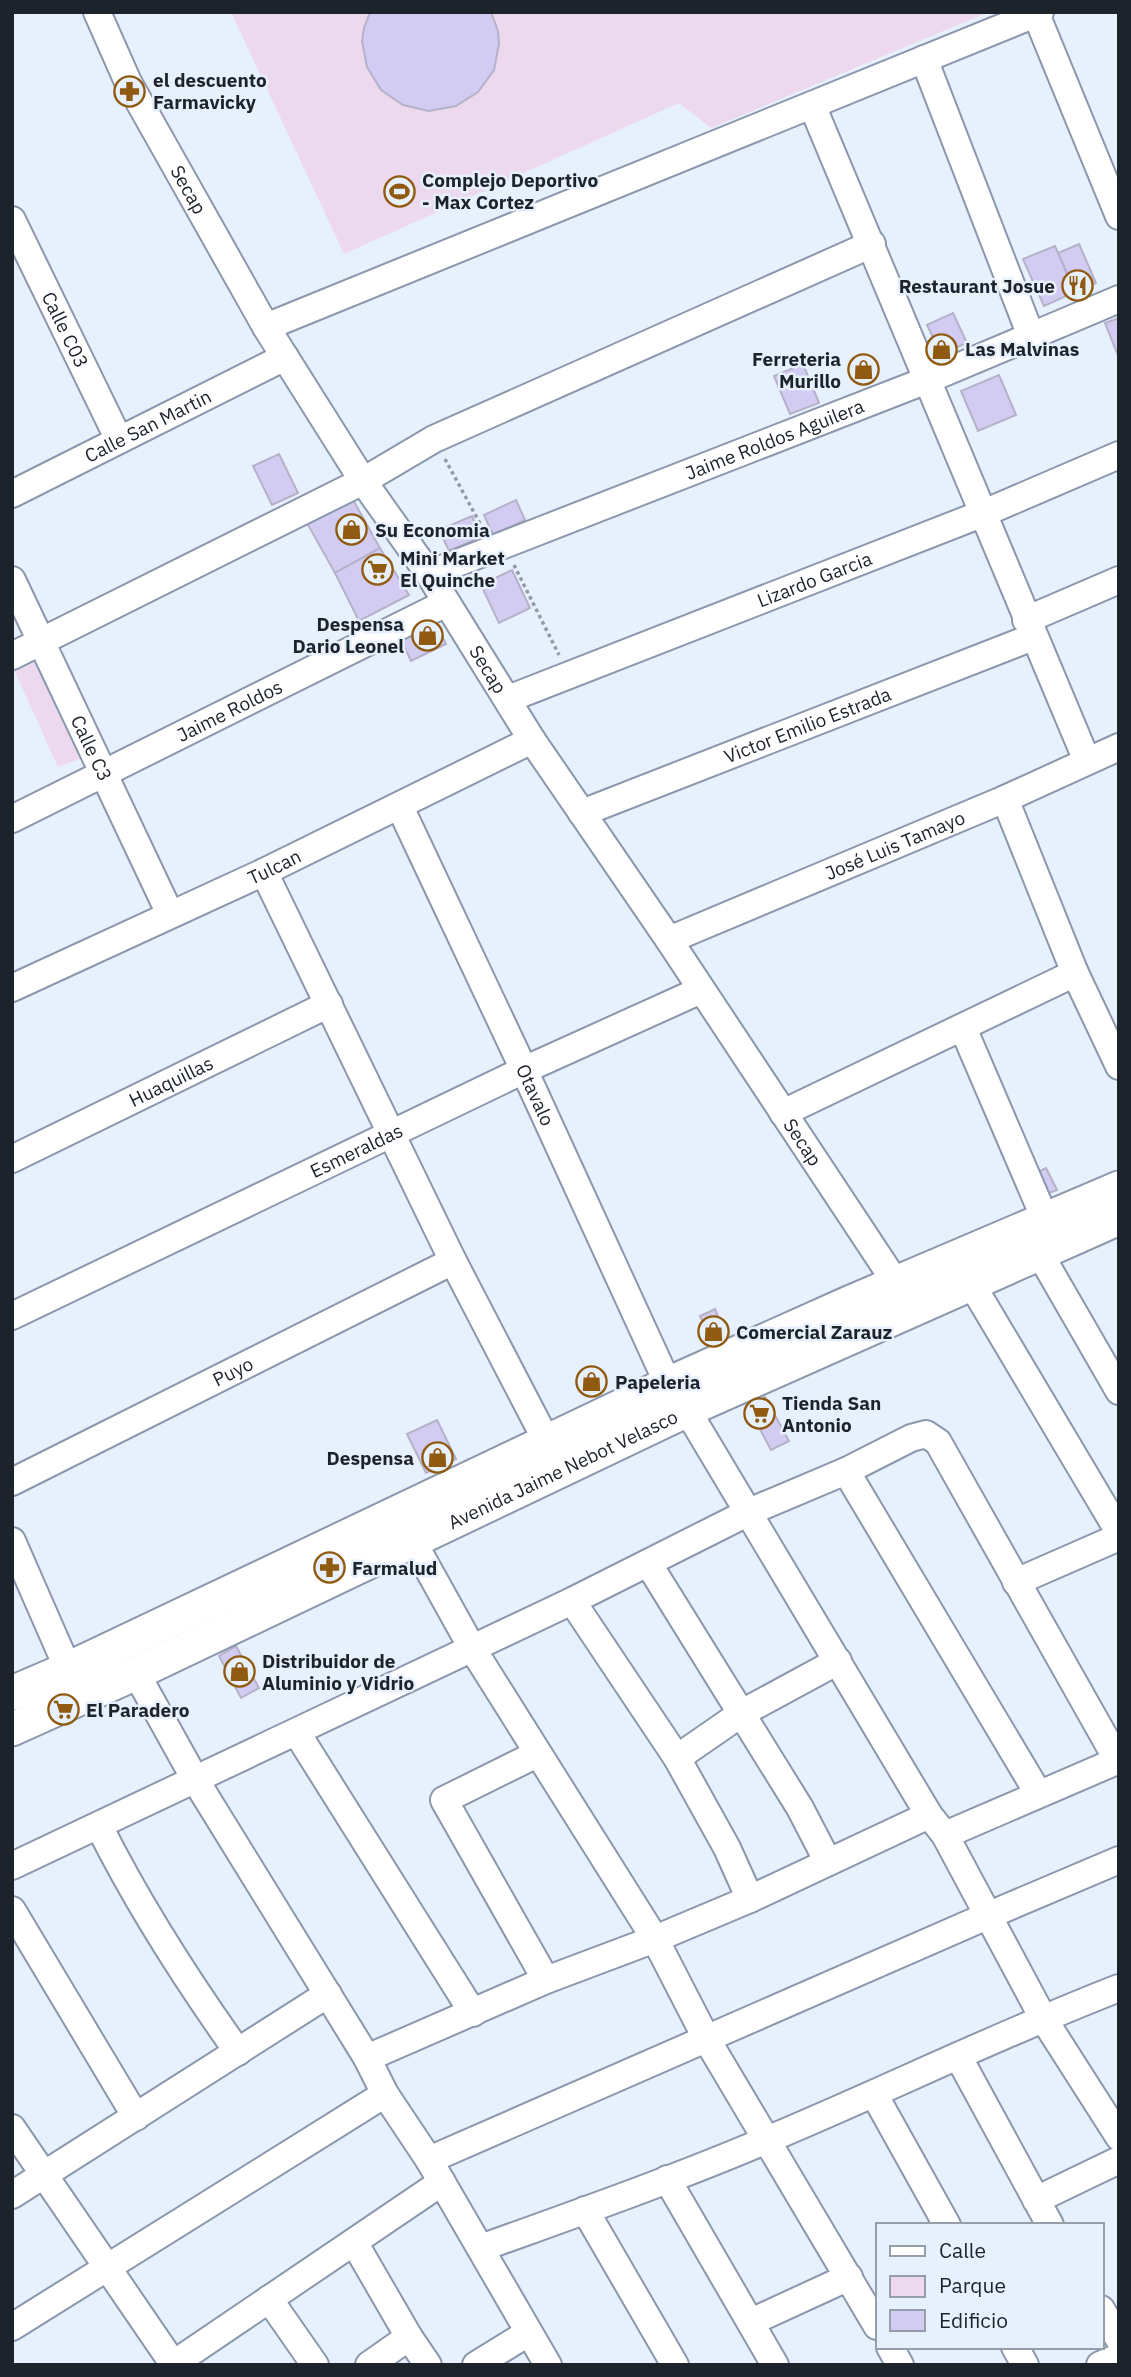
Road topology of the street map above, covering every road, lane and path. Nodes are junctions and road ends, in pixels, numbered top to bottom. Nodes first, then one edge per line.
1 (97, 12) edge
2 (1038, 13) edge
3 (924, 59) junction
4 (812, 105) junction
5 (1119, 216) edge
6 (12, 220) edge
7 (872, 244) junction
8 (1119, 299) edge
9 (266, 327) junction
10 (1031, 336) junction
11 (285, 357) junction
12 (927, 380) junction
13 (434, 439) junction
14 (119, 440) junction
15 (1119, 455) edge
16 (363, 481) junction
17 (12, 494) edge
18 (984, 513) junction
19 (498, 546) junction
20 (429, 574) junction
21 (12, 580) edge
22 (1119, 580) edge
23 (446, 603) junction
24 (1030, 628) junction
25 (40, 642) junction
26 (12, 656) edge
27 (569, 675) junction
28 (508, 699) junction
29 (533, 740) junction
30 (1119, 747) edge
31 (1087, 761) junction
32 (105, 773) junction
33 (1006, 799) junction
34 (400, 807) junction
35 (582, 813) junction
36 (12, 820) edge
37 (264, 872) junction
38 (170, 914) junction
39 (669, 940) junction
40 (1075, 973) junction
41 (12, 988) edge
42 (701, 990) junction
43 (329, 1004) junction
44 (963, 1028) junction
45 (1119, 1066) edge
46 (524, 1070) junction
47 (783, 1113) junction
48 (391, 1136) junction
49 (12, 1159) edge
50 (1119, 1188) edge
51 (1119, 1218) edge
52 (1045, 1219) junction
53 (1018, 1252) junction
54 (453, 1261) junction
55 (971, 1283) junction
56 (902, 1297) junction
57 (12, 1316) edge
58 (1119, 1391) edge
59 (678, 1397) junction
60 (547, 1442) junction
61 (846, 1471) junction
62 (12, 1482) edge
63 (749, 1512) junction
64 (1119, 1535) edge
65 (412, 1540) junction
66 (12, 1541) edge
67 (648, 1563) junction
68 (1016, 1582) junction
69 (572, 1601) junction
70 (472, 1648) junction
71 (838, 1661) junction
72 (68, 1669) junction
73 (136, 1673) junction
74 (12, 1693) edge
75 (742, 1713) junction
76 (12, 1729) edge
77 (297, 1732) junction
78 (537, 1754) junction
79 (677, 1758) junction
80 (1118, 1760) edge
81 (196, 1781) junction
82 (1038, 1793) junction
83 (937, 1825) junction
84 (99, 1826) junction
85 (1119, 1860) edge
86 (828, 1862) junction
87 (12, 1866) edge
88 (750, 1899) junction
89 (12, 1910) edge
90 (987, 1916) junction
91 (655, 1939) junction
92 (545, 1980) junction
93 (1119, 1988) edge
94 (328, 1994) junction
95 (473, 2013) junction
96 (1043, 2018) junction
97 (706, 2038) junction
98 (238, 2052) junction
99 (958, 2056) junction
100 (367, 2059) junction
101 (385, 2094) junction
102 (874, 2094) junction
103 (136, 2117) junction
104 (12, 2128) edge
105 (1119, 2137) edge
106 (766, 2140) junction
107 (1119, 2160) edge
108 (435, 2171) junction
109 (45, 2176) junction
110 (667, 2179) junction
111 (12, 2195) edge
112 (1036, 2200) junction
113 (585, 2210) junction
114 (946, 2223) edge
115 (1049, 2223) edge
116 (354, 2242) junction
117 (481, 2248) junction
118 (107, 2268) junction
119 (849, 2277) junction
120 (269, 2299) junction
121 (1103, 2312) edge
122 (751, 2322) junction
123 (876, 2324) edge
124 (12, 2327) edge
125 (528, 2333) junction
126 (409, 2337) junction
127 (1119, 2339) edge
128 (891, 2349) edge
129 (1016, 2349) edge
130 (1119, 2357) edge
131 (173, 2364) edge
132 (315, 2365) edge
133 (369, 2365) edge
134 (428, 2365) edge
135 (476, 2365) edge
136 (548, 2365) edge
137 (674, 2365) edge
138 (775, 2365) edge
139 (900, 2365) edge
140 (1025, 2365) edge
141 (1100, 2365) edge

1 - 9 street, Secap
2 - 3 street
2 - 5 street
3 - 4 street
3 - 10 street
4 - 7 street
4 - 9 street
6 - 14 street, Calle C03
7 - 12 street
7 - 13 street
8 - 10 street, Jaime Roldos Aguilera
9 - 11 street, Secap
10 - 12 street, Jaime Roldos Aguilera
11 - 14 street, Calle San Martin
11 - 16 street, Secap
12 - 18 street
12 - 19 street, Jaime Roldos Aguilera
13 - 16 street
13 - 19 path
14 - 17 street, Calle San Martin
15 - 18 street, Lizardo Garcia
16 - 20 street, Secap
16 - 25 street
18 - 24 street
18 - 27 street, Lizardo Garcia
19 - 20 street, Jaime Roldos Aguilera
19 - 27 path
20 - 23 street, Secap
21 - 25 street, Calle C3
22 - 24 street, Victor Emilio Estrada
23 - 28 street, Secap
23 - 32 street, Jaime Roldos
24 - 31 street
24 - 35 street, Victor Emilio Estrada
25 - 26 street
25 - 32 street, Calle C3
27 - 28 street, Lizardo Garcia
28 - 29 street, Secap
29 - 34 street, Tulcan
29 - 35 street, Secap
30 - 31 street, José Luis Tamayo
31 - 33 street, José Luis Tamayo
32 - 36 street, Jaime Roldos
32 - 38 street, Calle C3
33 - 39 street, José Luis Tamayo
33 - 40 street
34 - 37 street, Tulcan
34 - 46 street, Otavalo
35 - 39 street, Secap
37 - 38 street, Tulcan
37 - 43 street
38 - 41 street, Tulcan
39 - 42 street, Secap
40 - 44 street
40 - 45 street
42 - 46 street, Esmeraldas
42 - 47 street, Secap
43 - 48 street
43 - 49 street, Huaquillas
44 - 47 street
44 - 52 street
46 - 48 street, Esmeraldas
46 - 59 street, Otavalo
47 - 56 street, Secap
48 - 54 street
48 - 57 street, Esmeraldas
50 - 52 main road, Avenida Jaime Nebot Velasco
51 - 53 main road, Avenida Jaime Nebot Velasco
52 - 53 main road, Avenida Jaime Nebot Velasco
53 - 55 main road, Avenida Jaime Nebot Velasco
53 - 56 main road, Avenida Jaime Nebot Velasco
53 - 58 street
54 - 60 street
54 - 62 street, Puyo
55 - 56 main road, Avenida Jaime Nebot Velasco
55 - 64 street
56 - 59 main road, Avenida Jaime Nebot Velasco
59 - 60 main road, Avenida Jaime Nebot Velasco
59 - 63 street, Otavalo
59 - 65 main road, Avenida Jaime Nebot Velasco
60 - 72 main road, Avenida Jaime Nebot Velasco
61 - 63 street
61 - 68 street
61 - 82 street
63 - 67 street
63 - 71 street, Otavalo
64 - 68 street
65 - 70 street
65 - 73 main road, Avenida Jaime Nebot Velasco
66 - 72 street
67 - 69 street
67 - 75 street
68 - 80 street
69 - 70 street
69 - 79 street
70 - 77 street
70 - 78 street
71 - 75 street
71 - 83 street, Otavalo
72 - 74 main road, Avenida Jaime Nebot Velasco
73 - 76 main road, Avenida Jaime Nebot Velasco
73 - 81 street
75 - 79 street
75 - 86 street
77 - 81 street
77 - 95 street
78 - 91 street
78 - 92 street
79 - 88 street
80 - 82 street
81 - 84 street
81 - 94 street
82 - 83 street
83 - 86 street
83 - 90 street, Otavalo
84 - 87 street
84 - 98 street
85 - 90 street
86 - 88 street
88 - 91 street
89 - 103 street
90 - 96 street, Otavalo
90 - 97 street
91 - 92 street
91 - 97 street
92 - 95 street
93 - 96 street
94 - 98 street
94 - 100 street
95 - 100 street
96 - 99 street
96 - 105 street, Otavalo
97 - 106 street
97 - 108 street
98 - 103 street
99 - 102 street
99 - 112 street
100 - 101 street
101 - 108 street
101 - 118 street
102 - 106 street
102 - 114 street
103 - 109 street
104 - 109 street
106 - 110 street
106 - 119 street
107 - 112 street
108 - 116 street
108 - 117 street
109 - 111 street
109 - 118 street
110 - 113 street
110 - 122 street
112 - 115 street
113 - 117 street
113 - 137 street
116 - 120 street
116 - 126 street
117 - 125 street
118 - 124 street
118 - 131 street
119 - 122 street
119 - 123 street
120 - 131 street
120 - 132 street
121 - 127 street
122 - 138 street
125 - 135 street
125 - 136 street
126 - 133 street
126 - 134 street
128 - 139 street
129 - 140 street
130 - 141 street

